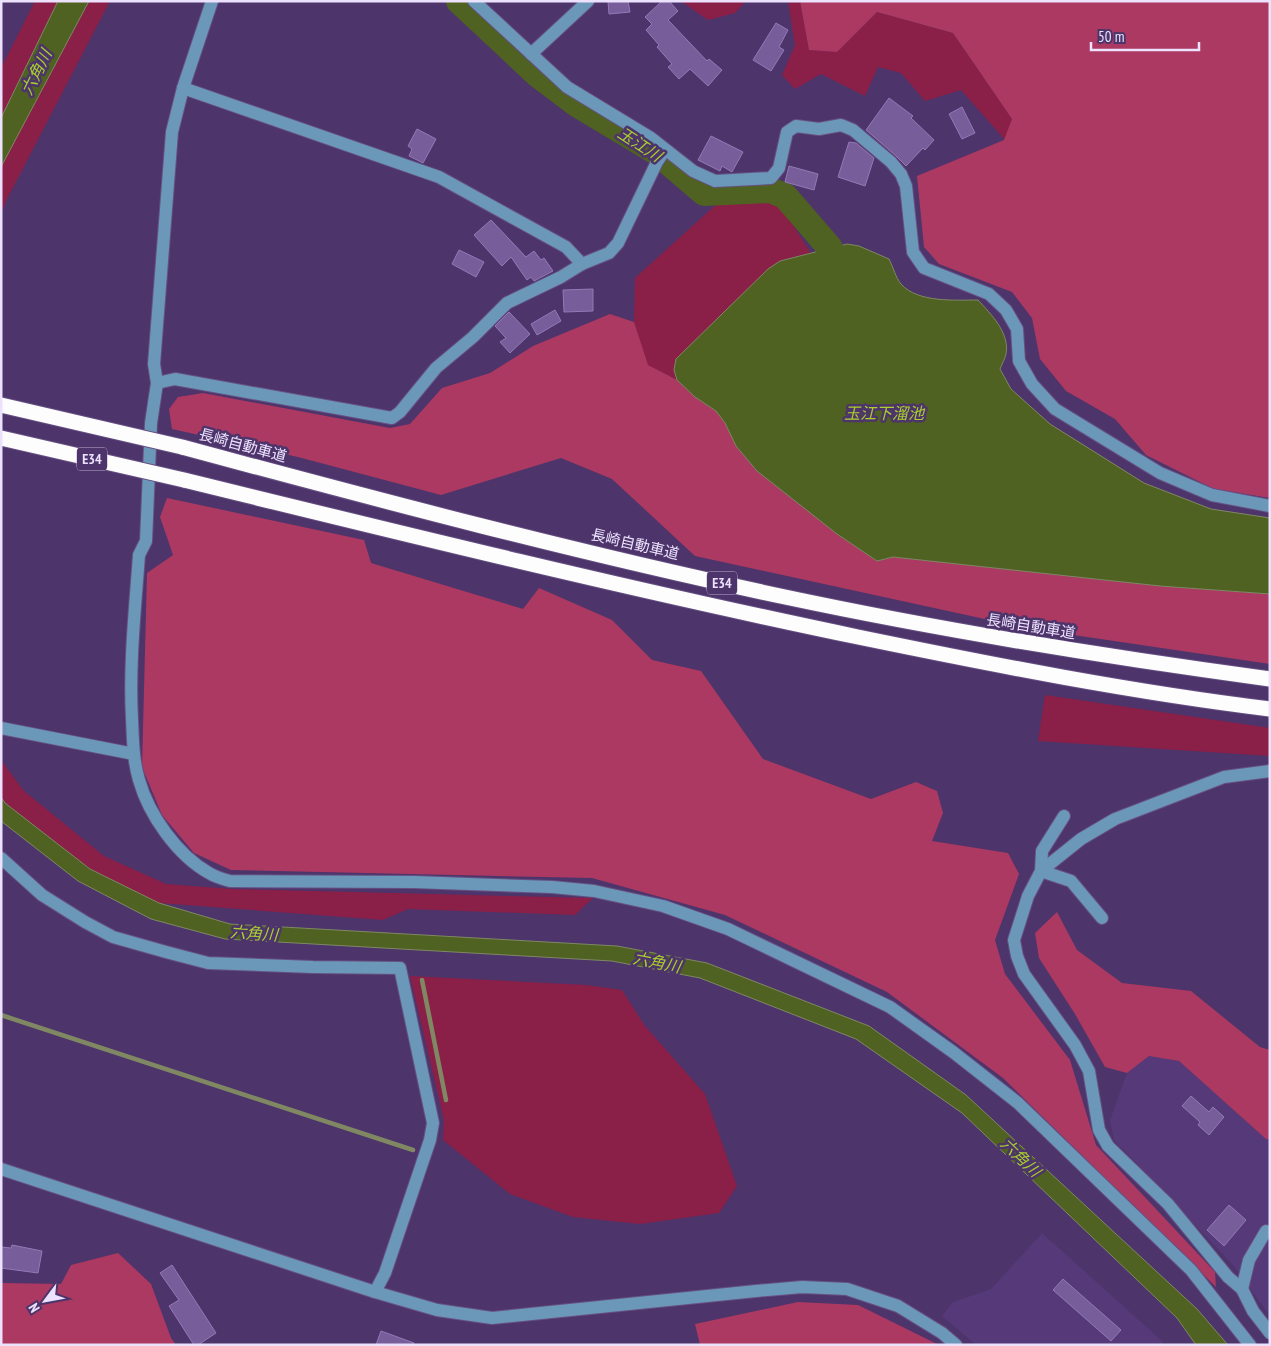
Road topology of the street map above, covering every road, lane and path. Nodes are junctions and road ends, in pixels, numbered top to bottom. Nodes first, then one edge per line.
1 (212, 1) edge
2 (474, 1) edge
3 (588, 1) edge
4 (531, 54) junction
5 (183, 88) junction
6 (665, 150) junction
7 (582, 264) junction
8 (157, 384) junction
9 (1, 405) edge
10 (1, 438) edge
11 (1270, 506) edge
12 (1270, 679) edge
13 (1270, 709) edge
14 (1, 728) edge
15 (134, 754) junction
16 (1270, 771) edge
17 (1064, 816) dead end
18 (1, 858) edge
19 (1042, 871) junction
20 (1102, 918) dead end
21 (1, 1170) edge
22 (1266, 1232) dead end
23 (1242, 1289) junction
24 (375, 1292) junction
25 (1270, 1333) edge
26 (956, 1345) edge
27 (1250, 1345) edge

1 - 5 street
2 - 4 street
3 - 4 street
4 - 6 street
5 - 7 street
5 - 8 street
6 - 7 street
6 - 11 street
7 - 8 street
8 - 15 street
9 - 12 highway, 長崎自動車道 / E34, bridge
10 - 13 highway, E34, bridge
14 - 15 street
15 - 27 street
16 - 19 street
17 - 19 street
18 - 24 street
19 - 20 street
19 - 23 street
21 - 24 street
22 - 23 street
23 - 25 street
24 - 26 street

